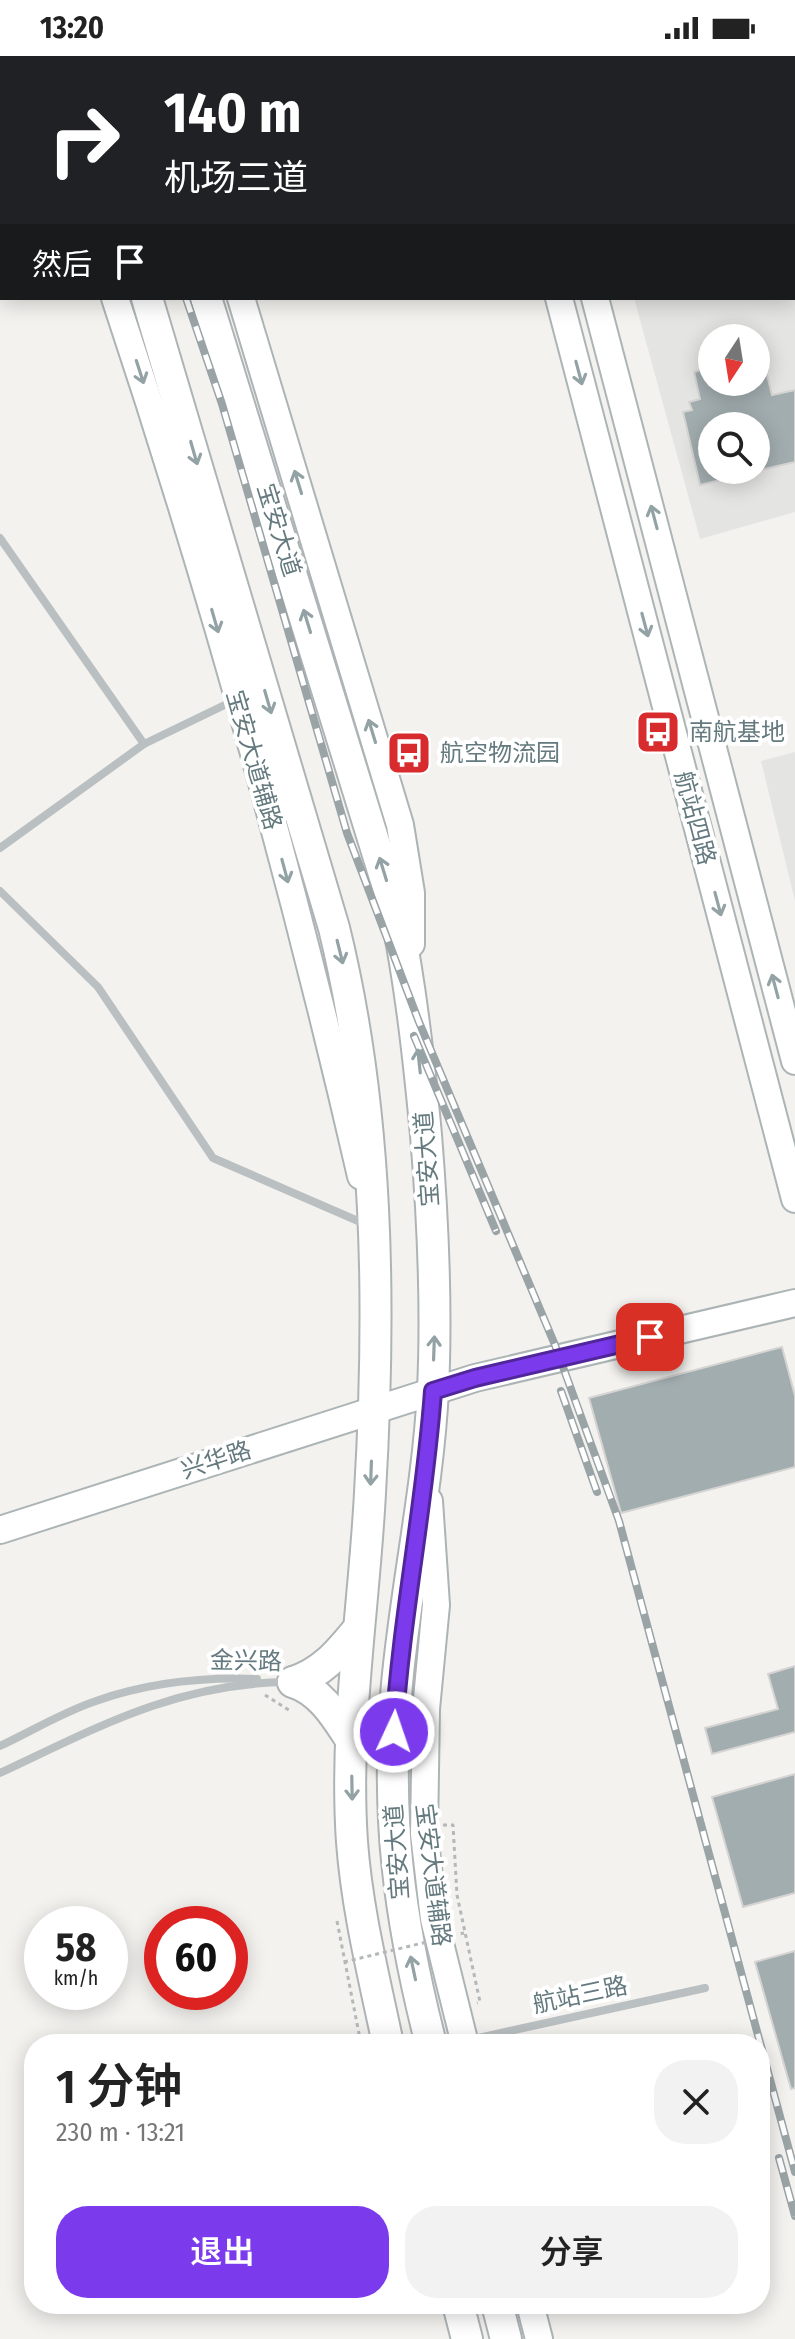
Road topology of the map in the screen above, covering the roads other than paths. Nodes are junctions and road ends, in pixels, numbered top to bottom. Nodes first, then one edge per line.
1 (116, 300) edge
2 (148, 300) edge
3 (207, 300) edge
4 (242, 300) edge
5 (560, 300) edge
6 (596, 300) edge
7 (0, 538) edge
8 (237, 699) junction
9 (144, 744) junction
10 (0, 848) edge
11 (0, 891) edge
12 (412, 1000) junction
13 (795, 1061) edge
14 (795, 1199) edge
15 (373, 1227) junction
16 (795, 1303) edge
17 (433, 1391) junction
18 (373, 1410) junction
19 (427, 1464) junction
20 (0, 1530) edge
21 (359, 1628) junction
22 (293, 1697) junction
23 (351, 1740) junction
24 (0, 1746) edge
25 (0, 1773) edge
26 (705, 1988) dead end
27 (386, 2034) edge
28 (429, 2034) edge
29 (462, 2034) edge
30 (500, 2034) edge
31 (461, 2314) edge
32 (500, 2314) edge
33 (533, 2314) edge
34 (467, 2339) edge
35 (506, 2339) edge
36 (539, 2339) edge

1 -> 8 street, 宝安大道辅路
2 -> 15 main road, 宝安大道
12 -> 3 main road, 宝安大道
12 -> 4 street
5 -> 14 street, 航站四路
13 -> 6 street, 航站四路
7 - 9 street
8 - 9 street
8 -> 15 street, 宝安大道辅路
9 - 10 street
11 - 15 street
17 -> 12 main road, 宝安大道
15 - 18 main road, 宝安大道
16 - 17 street, 兴华路
17 - 18 street, 兴华路
17 - 19 main road, 宝安大道
18 - 20 street, 兴华路
18 -> 21 main road, 宝安大道
28 -> 19 main road, 宝安大道
19 - 29 street, 宝安大道辅路
21 - 22 main road
21 - 23 main road, 宝安大道
22 - 23 main road
22 - 24 street, 金兴路
22 - 25 street, 金兴路
23 -> 27 main road, 宝安大道
26 - 30 street, 航站三路
31 - 34 main road
32 - 35 main road
33 - 36 street

